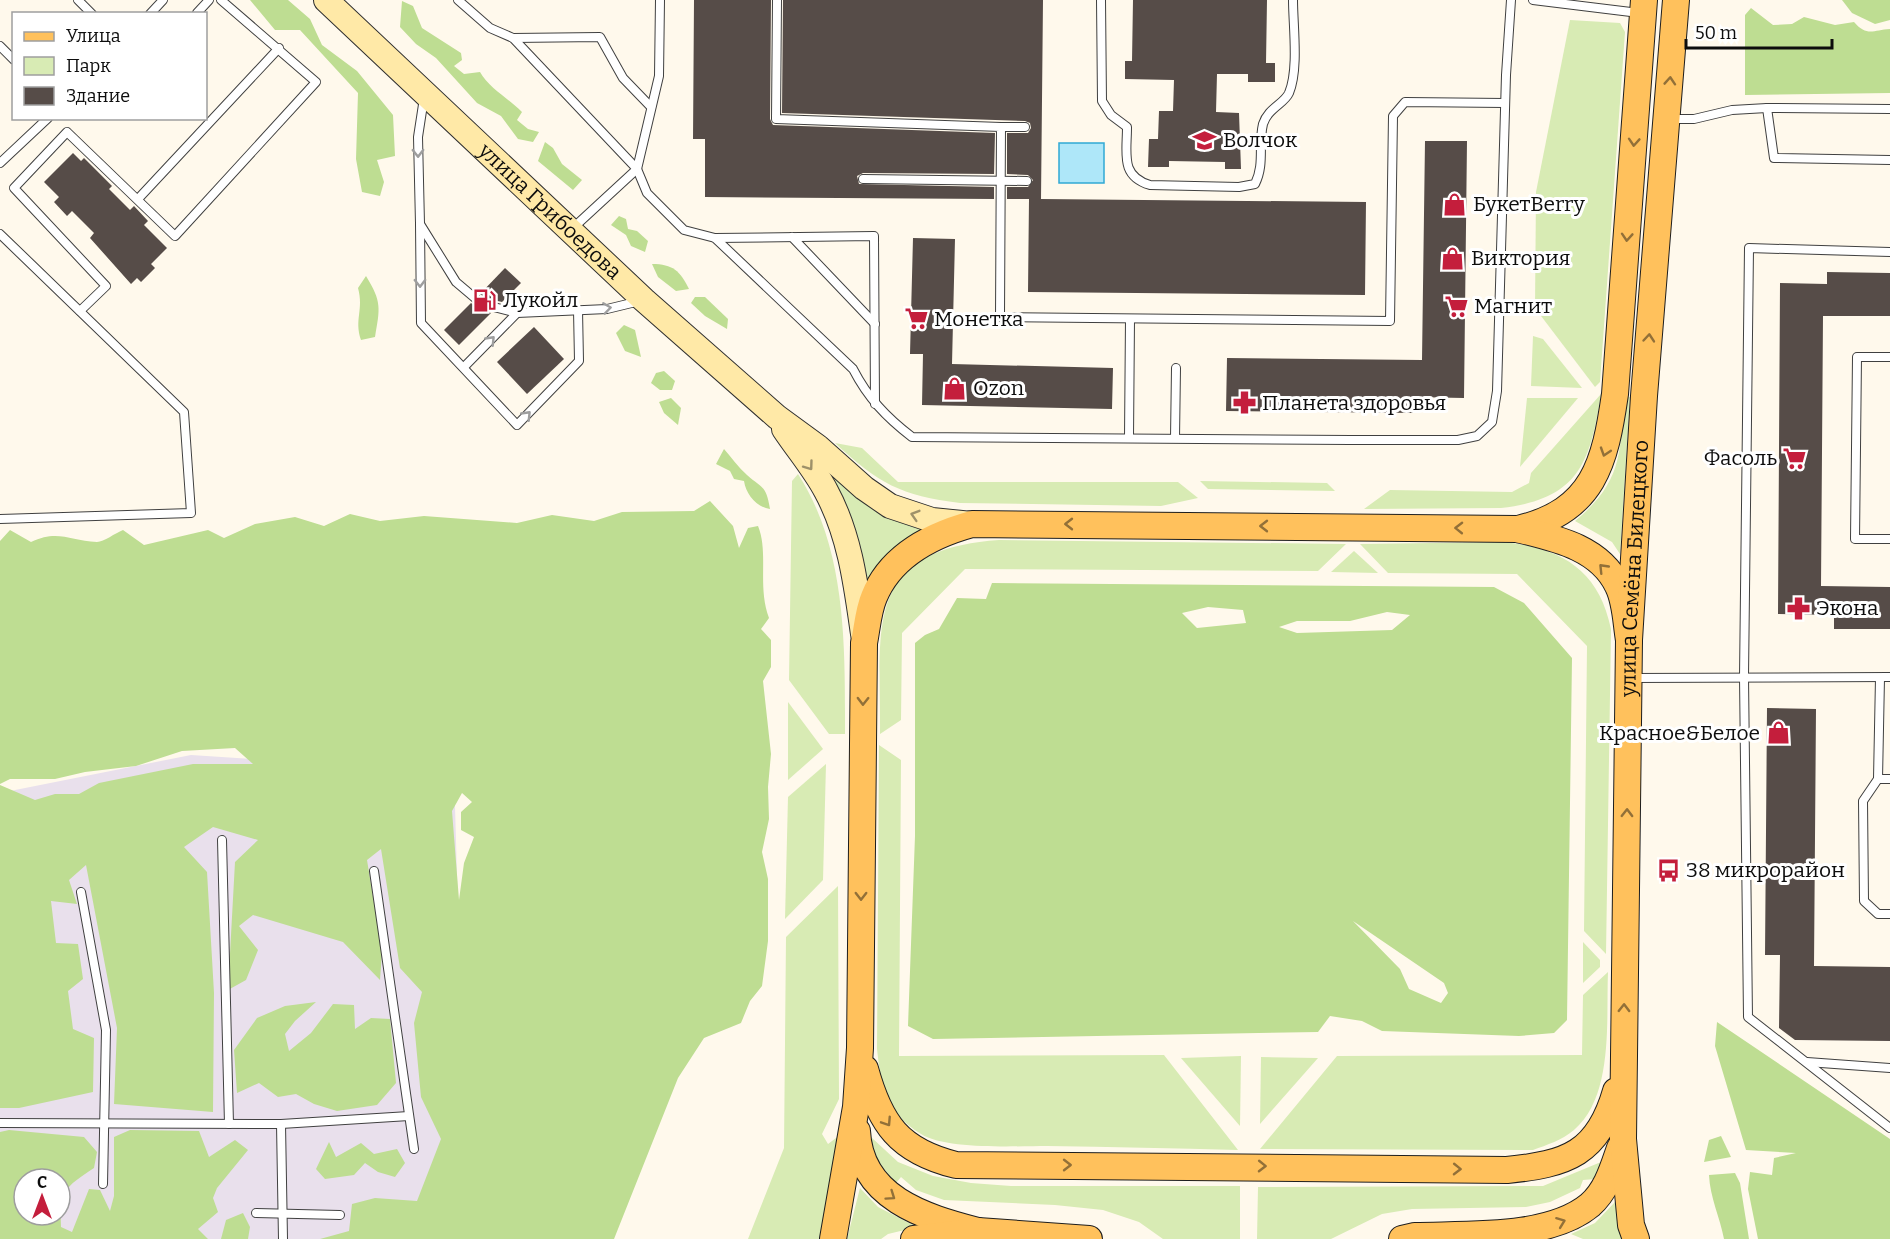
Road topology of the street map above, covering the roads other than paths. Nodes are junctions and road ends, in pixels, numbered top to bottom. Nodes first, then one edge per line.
1 (78, 0) edge
2 (163, 0) edge
3 (209, 0) edge
4 (221, 0) edge
5 (326, 0) edge
6 (458, 0) edge
7 (660, 0) edge
8 (777, 0) edge
9 (1101, 0) edge
10 (1293, 0) edge
11 (1511, 0) edge
12 (1533, 0) edge
13 (1676, 0) edge
14 (1643, 7) edge
15 (90, 12) edge
16 (152, 12) edge
17 (198, 12) edge
18 (513, 38) junction
19 (0, 46) edge
20 (279, 48) junction
21 (12, 58) edge
22 (425, 95) junction
23 (1505, 103) junction
24 (651, 107) junction
25 (1767, 108) junction
26 (1890, 109) edge
27 (1667, 118) junction
28 (46, 120) edge
29 (1001, 127) junction
30 (1025, 127) dead end
31 (1890, 160) edge
32 (0, 163) edge
33 (637, 169) junction
34 (863, 179) dead end
35 (1001, 181) junction
36 (1027, 181) dead end
37 (138, 199) junction
38 (420, 224) junction
39 (570, 231) junction
40 (0, 234) edge
41 (792, 237) junction
42 (715, 238) junction
43 (1890, 252) edge
44 (644, 300) junction
45 (578, 310) junction
46 (80, 311) junction
47 (517, 313) junction
48 (1130, 318) junction
49 (874, 324) junction
50 (1890, 357) edge
51 (464, 367) junction
52 (1176, 368) dead end
53 (875, 404) junction
54 (777, 417) junction
55 (1129, 437) junction
56 (1175, 438) junction
57 (0, 519) edge
58 (972, 524) junction
59 (1517, 529) junction
60 (1890, 539) edge
61 (1629, 640) junction
62 (864, 643) junction
63 (1744, 677) junction
64 (1890, 677) edge
65 (1629, 678) junction
66 (1880, 678) junction
67 (1878, 779) junction
68 (1890, 779) edge
69 (222, 840) dead end
70 (374, 871) dead end
71 (81, 892) dead end
72 (1890, 915) edge
73 (860, 1048) junction
74 (1805, 1062) junction
75 (1623, 1067) junction
76 (1890, 1068) edge
77 (856, 1107) junction
78 (409, 1116) junction
79 (0, 1123) edge
80 (104, 1124) junction
81 (229, 1124) junction
82 (281, 1124) junction
83 (1890, 1128) edge
84 (1623, 1139) junction
85 (414, 1149) dead end
86 (103, 1184) dead end
87 (256, 1213) dead end
88 (283, 1215) junction
89 (340, 1215) dead end
90 (978, 1231) junction
91 (1462, 1234) junction
92 (283, 1239) edge
93 (833, 1239) edge
94 (914, 1239) edge
95 (1089, 1239) edge
96 (1402, 1239) edge
97 (1520, 1239) edge
98 (1636, 1239) edge

1 - 15 lane
2 - 16 lane
3 - 17 lane
4 - 20 lane
5 - 22 main road, улица Грибоедова
6 - 18 lane
7 - 24 lane
8 - 29 lane
9 - 10 lane
11 - 23 lane
12 - 14 lane
27 -> 13 main road, улица Семёна Билецкого
14 -> 59 main road, улица Семёна Билецкого
18 - 24 lane
18 - 33 lane
19 - 21 lane
20 - 37 lane
20 - 37 lane
22 -> 38 lane
22 - 39 main road, улица Грибоедова
23 - 48 lane
23 - 56 lane
24 - 33 lane
25 - 26 lane
25 - 27 lane
25 - 31 lane
61 -> 27 main road, улица Семёна Билецкого
28 - 32 lane
29 - 30 lane
29 - 35 lane
33 - 39 lane
33 - 42 lane
34 - 35 lane
35 - 36 lane
35 - 48 lane
37 - 46 lane
38 - 47 lane
38 -> 51 lane
39 - 44 main road, улица Грибоедова
40 - 46 lane
41 - 42 lane
41 - 49 lane
41 - 49 lane
42 - 53 lane
43 - 63 lane
45 -> 44 lane
44 - 54 main road, улица Грибоедова
45 - 47 lane
51 -> 45 lane
46 - 57 lane
51 -> 47 lane
48 - 55 lane
49 - 53 lane
50 - 60 lane
52 - 56 lane
53 - 55 lane
58 -> 54 main road
54 -> 62 main road
55 - 56 lane
59 -> 58 main road
58 - 62 main road
61 -> 59 main road
61 - 65 main road, улица Семёна Билецкого
62 -> 73 main road
63 - 65 lane
63 - 66 lane
63 - 74 lane
64 - 66 lane
75 -> 65 main road, улица Семёна Билецкого
66 - 67 lane
67 - 68 lane
67 - 72 lane
69 - 81 lane
70 - 78 lane
71 - 80 lane
73 -> 75 main road
73 - 77 main road
74 - 76 lane
74 - 83 lane
75 - 84 main road, улица Семёна Билецкого
77 -> 90 main road
77 - 93 main road
78 - 82 lane
78 - 85 lane
79 - 80 lane
80 - 81 lane
80 - 86 lane
81 - 82 lane
82 - 88 lane
91 -> 84 main road
84 - 98 main road, улица Семёна Билецкого
87 - 88 lane
88 - 89 lane
88 - 92 lane
90 - 94 main road
90 - 95 main road
91 - 96 main road
91 - 97 main road

